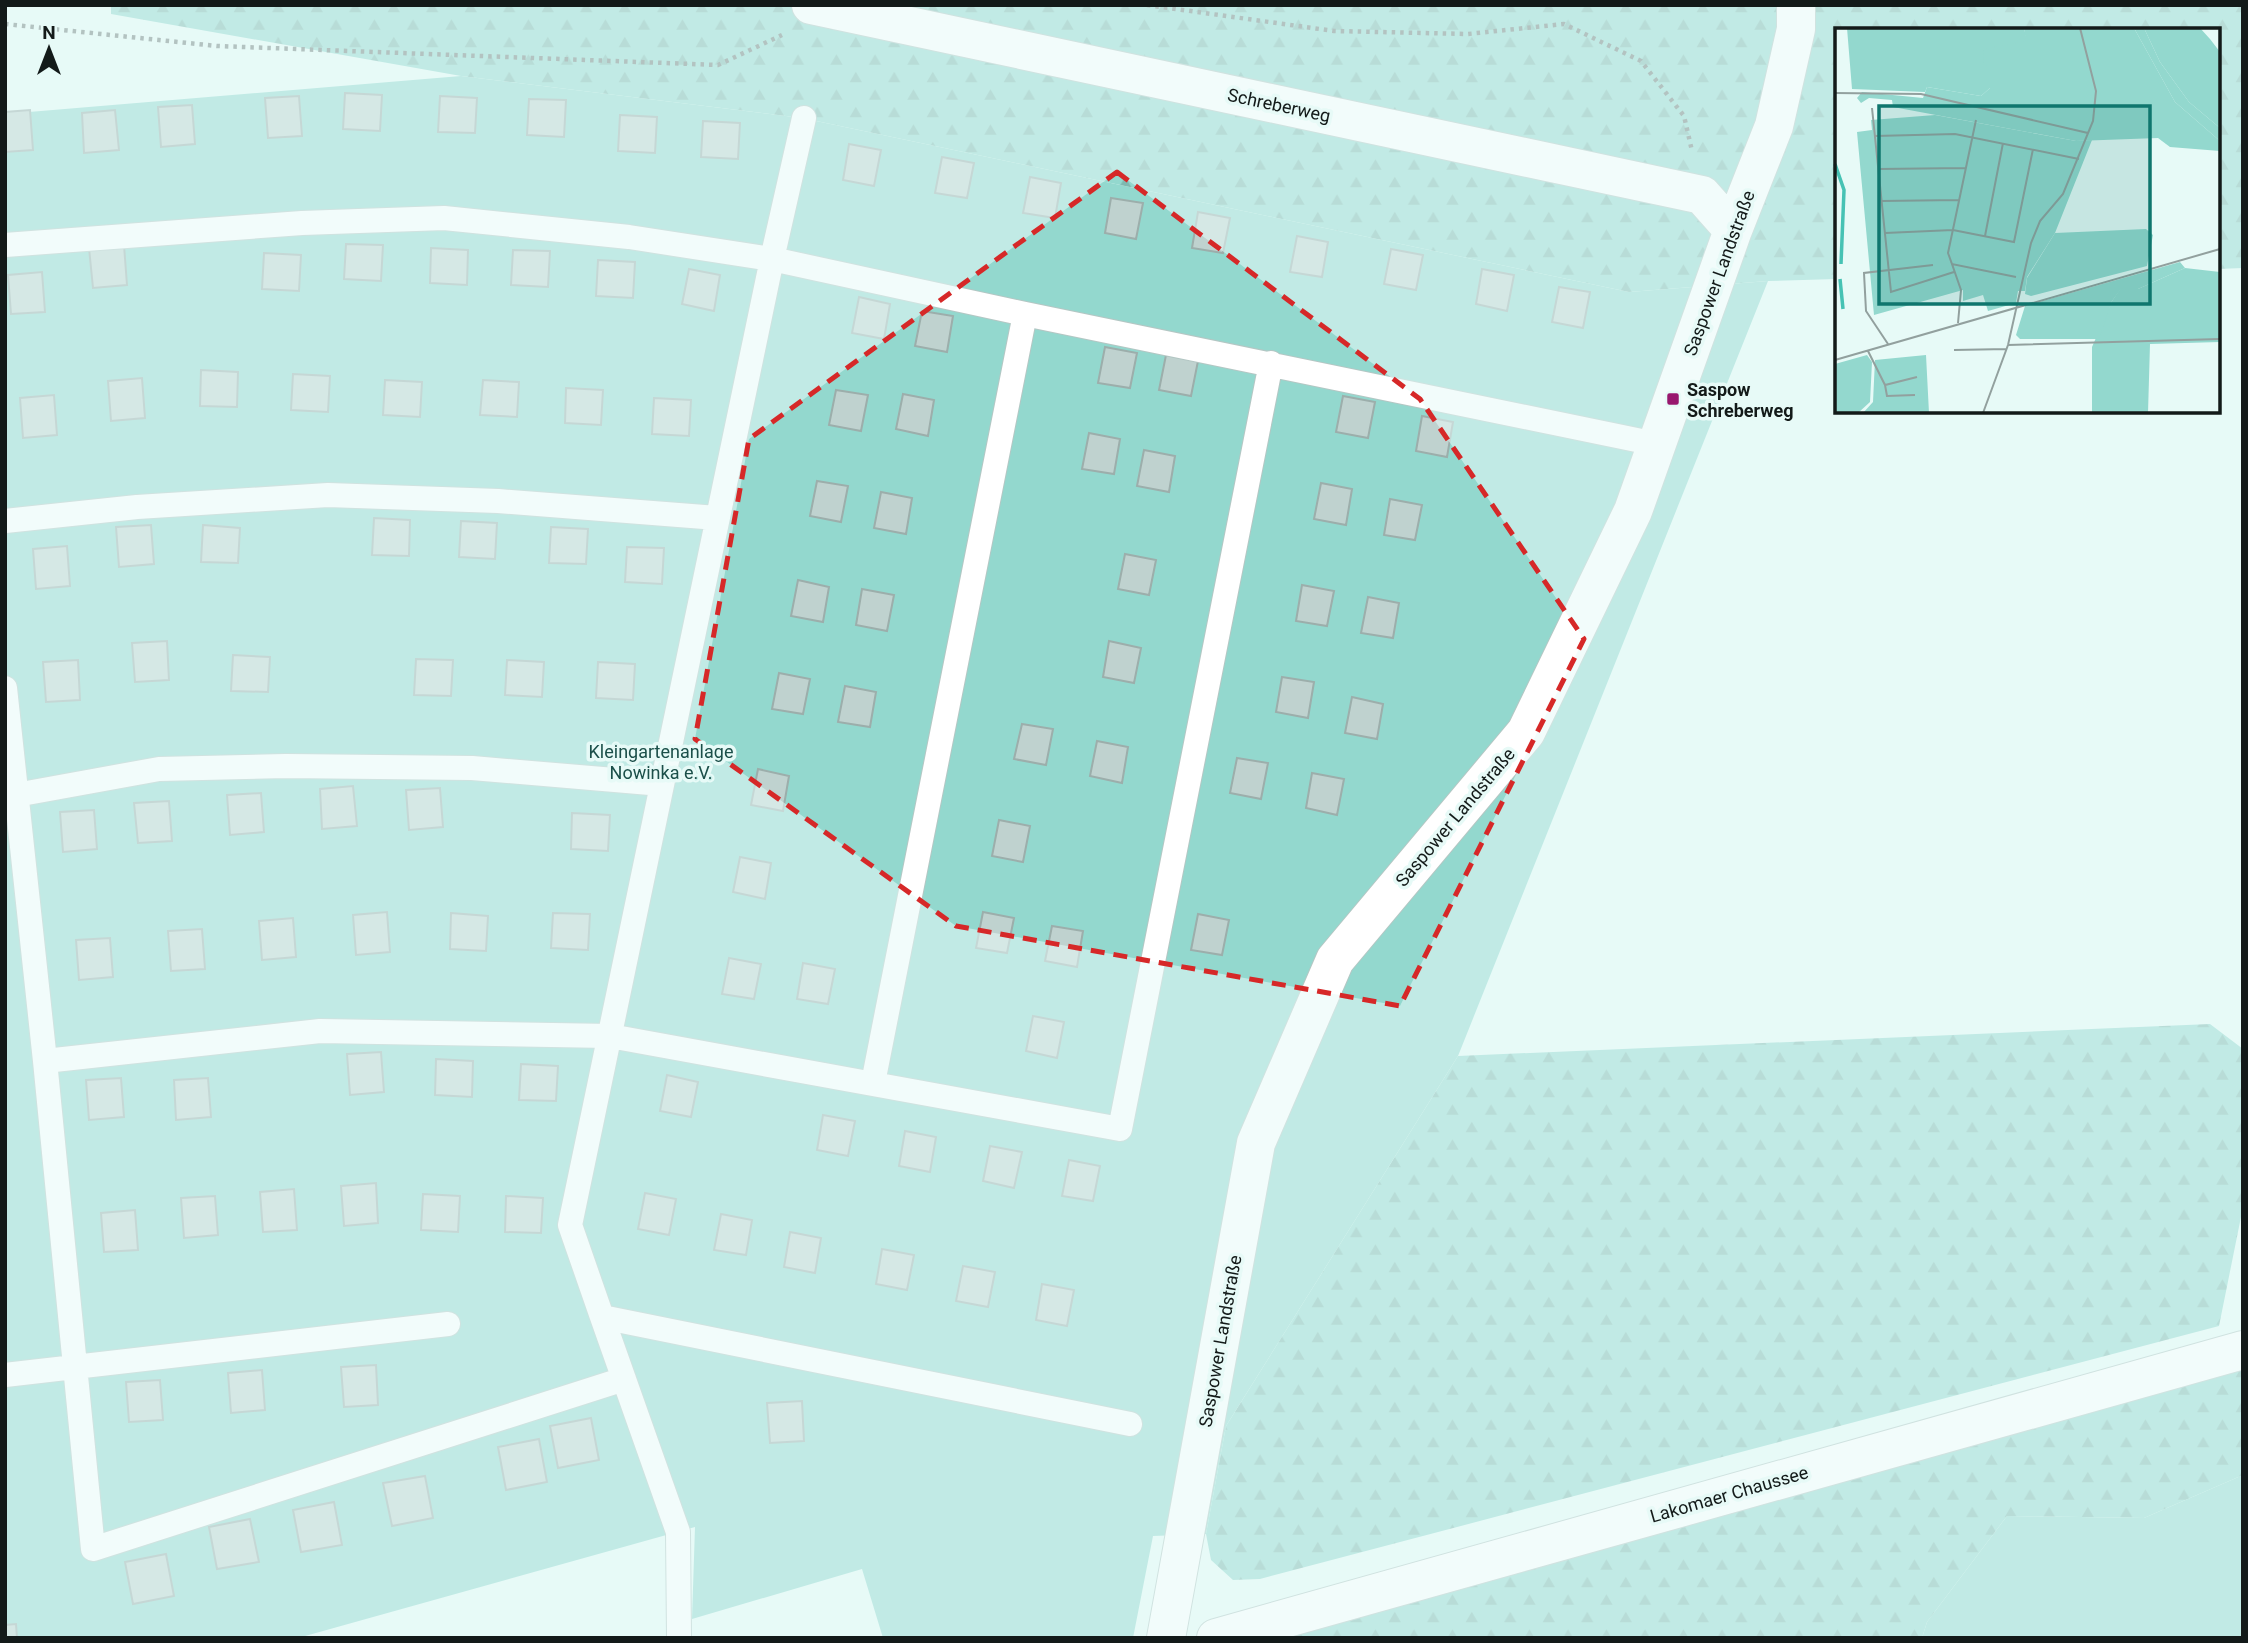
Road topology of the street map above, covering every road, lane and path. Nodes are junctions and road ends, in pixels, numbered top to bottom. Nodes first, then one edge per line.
1 (1147, 5) edge
2 (1797, 5) edge
3 (822, 8) edge
4 (5, 23) edge
5 (804, 118) dead end
6 (1702, 195) junction
7 (1733, 230) junction
8 (5, 245) edge
9 (772, 259) junction
10 (1025, 314) junction
11 (1271, 363) junction
12 (1656, 444) junction
13 (718, 518) junction
14 (5, 521) edge
15 (5, 688) edge
16 (662, 784) junction
17 (16, 795) junction
18 (610, 1036) junction
19 (46, 1060) junction
20 (873, 1083) junction
21 (602, 1317) junction
22 (448, 1324) dead end
23 (2243, 1350) edge
24 (75, 1366) junction
25 (5, 1375) edge
26 (624, 1379) junction
27 (1130, 1424) dead end
28 (679, 1638) edge
29 (1166, 1638) edge
30 (1216, 1638) edge

1 - 6 path
2 - 7 street, Saspower Landstraße
3 - 4 path
3 - 6 street, Schreberweg
5 - 9 lane
6 - 7 street
7 - 12 street, Saspower Landstraße
8 - 9 lane
9 - 10 lane
9 - 13 lane
10 - 11 lane
10 - 20 lane
11 - 12 lane
11 - 20 lane
12 - 29 street, Saspower Landstraße
13 - 14 lane
13 - 16 lane
15 - 17 lane
16 - 17 lane
16 - 18 lane
17 - 19 lane
18 - 19 lane
18 - 20 lane
18 - 21 lane
19 - 24 lane
21 - 26 lane
21 - 27 lane
22 - 24 lane
23 - 30 street, Lakomaer Chaussee
24 - 25 lane
24 - 26 lane
26 - 28 lane

